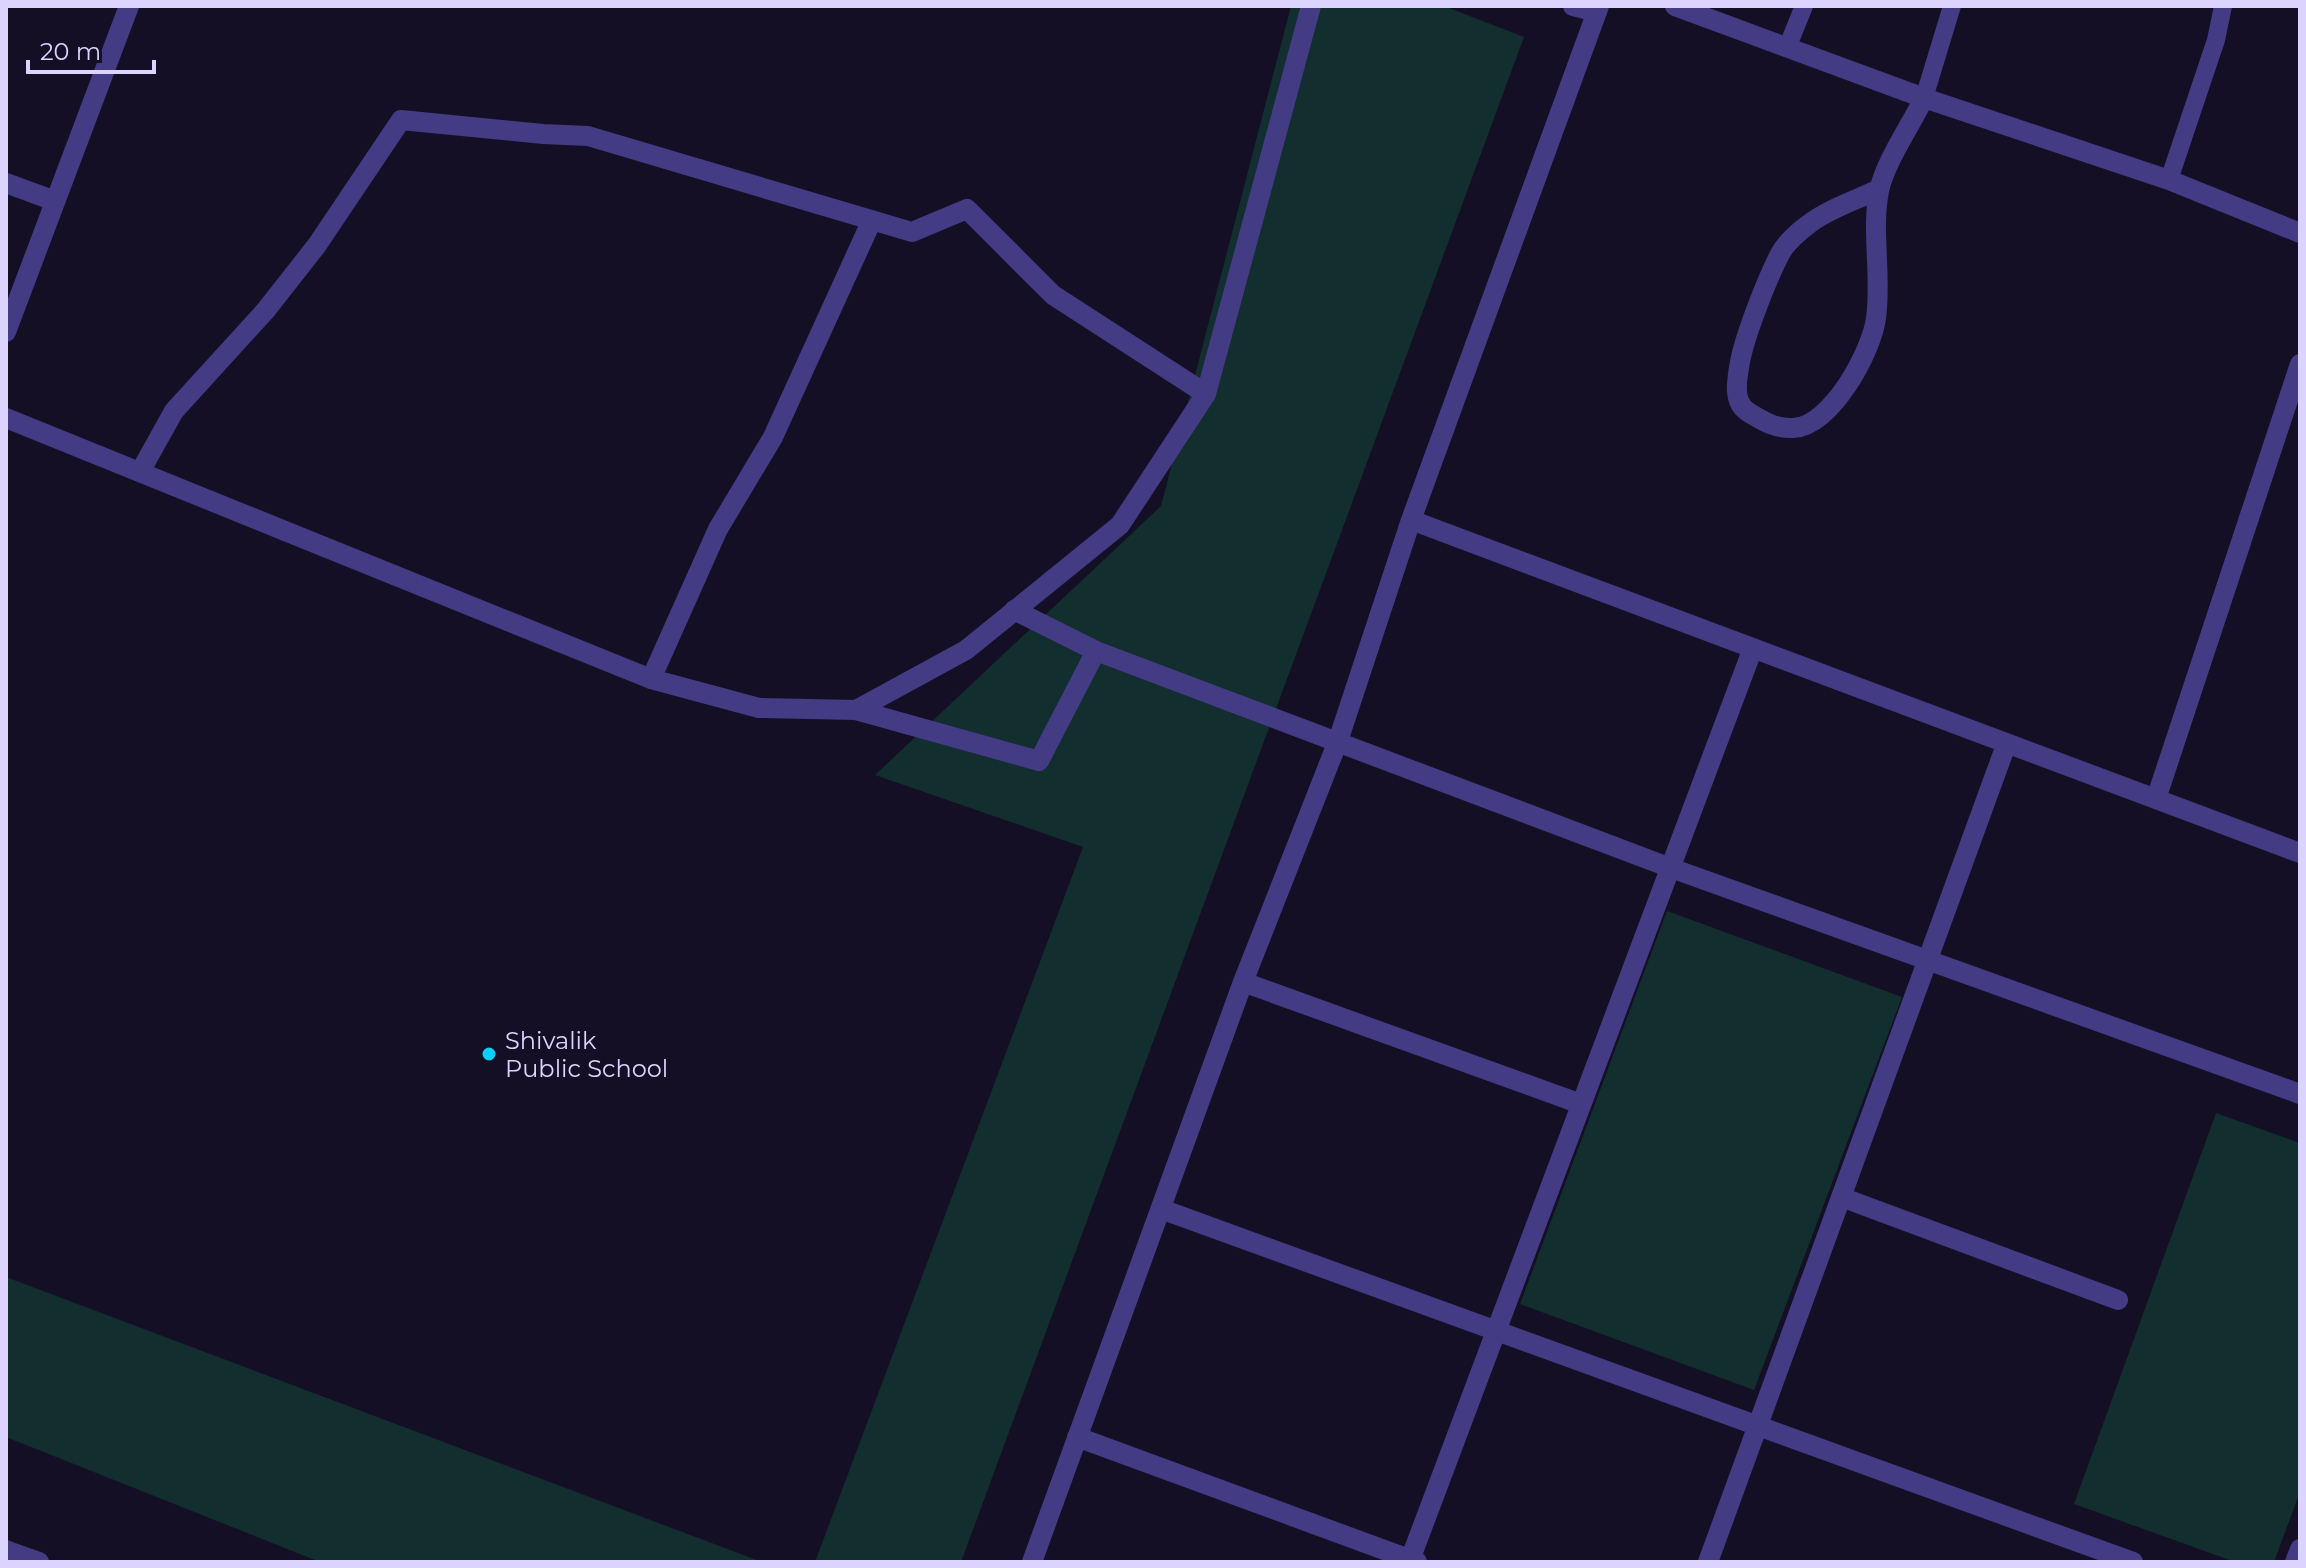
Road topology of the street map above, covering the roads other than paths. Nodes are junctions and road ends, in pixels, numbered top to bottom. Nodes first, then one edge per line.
1 (129, 6) edge
2 (1311, 6) edge
3 (1573, 6) edge
4 (1675, 6) edge
5 (1804, 6) edge
6 (1952, 6) edge
7 (2223, 6) edge
8 (1598, 9) edge
9 (1787, 48) junction
10 (1924, 98) junction
11 (2169, 180) junction
12 (6, 183) edge
13 (1879, 189) junction
14 (55, 201) junction
15 (872, 220) junction
16 (2300, 233) edge
17 (6, 332) edge
18 (2300, 364) edge
19 (1206, 394) junction
20 (6, 418) edge
21 (140, 472) junction
22 (1411, 520) junction
23 (1014, 610) junction
24 (1753, 648) junction
25 (1096, 651) junction
26 (651, 679) junction
27 (856, 710) junction
28 (1338, 741) junction
29 (2006, 745) junction
30 (2156, 799) junction
31 (2300, 853) edge
32 (1671, 868) junction
33 (1928, 961) junction
34 (1243, 982) junction
35 (2300, 1094) edge
36 (1581, 1104) junction
37 (1841, 1197) junction
38 (1161, 1209) junction
39 (2118, 1300) dead end
40 (1496, 1330) junction
41 (1757, 1425) junction
42 (1077, 1437) junction
43 (2300, 1549) edge
44 (12, 1555) edge
45 (1413, 1561) edge
46 (39, 1562) edge
47 (1032, 1562) edge
48 (1708, 1562) edge
49 (2133, 1562) edge
50 (2295, 1562) edge

1 - 14 street
2 - 19 street
3 - 8 street
4 - 9 street
5 - 9 lane
6 - 10 lane
7 - 11 lane
8 - 22 street
9 - 10 street
10 - 11 street
10 - 13 street
11 - 16 street
12 - 14 street
13 - 13 street
14 - 17 street
15 - 19 street
15 - 21 street
15 - 26 street
18 - 30 street
19 - 23 street
20 - 21 street
21 - 26 street
22 - 24 street
22 - 28 street
23 - 25 street
23 - 27 street
24 - 29 street
24 - 32 street
25 - 27 street
25 - 28 street
26 - 27 street
28 - 32 street
28 - 34 street
29 - 30 street
29 - 33 street
30 - 31 street
32 - 33 street
32 - 36 street
33 - 35 street
33 - 37 street
34 - 36 street
34 - 38 street
36 - 40 street
37 - 39 street
37 - 41 street
38 - 40 street
38 - 42 street
40 - 41 street
40 - 45 street
41 - 48 street
41 - 49 street
42 - 45 street
42 - 47 street
43 - 50 street
44 - 46 street

